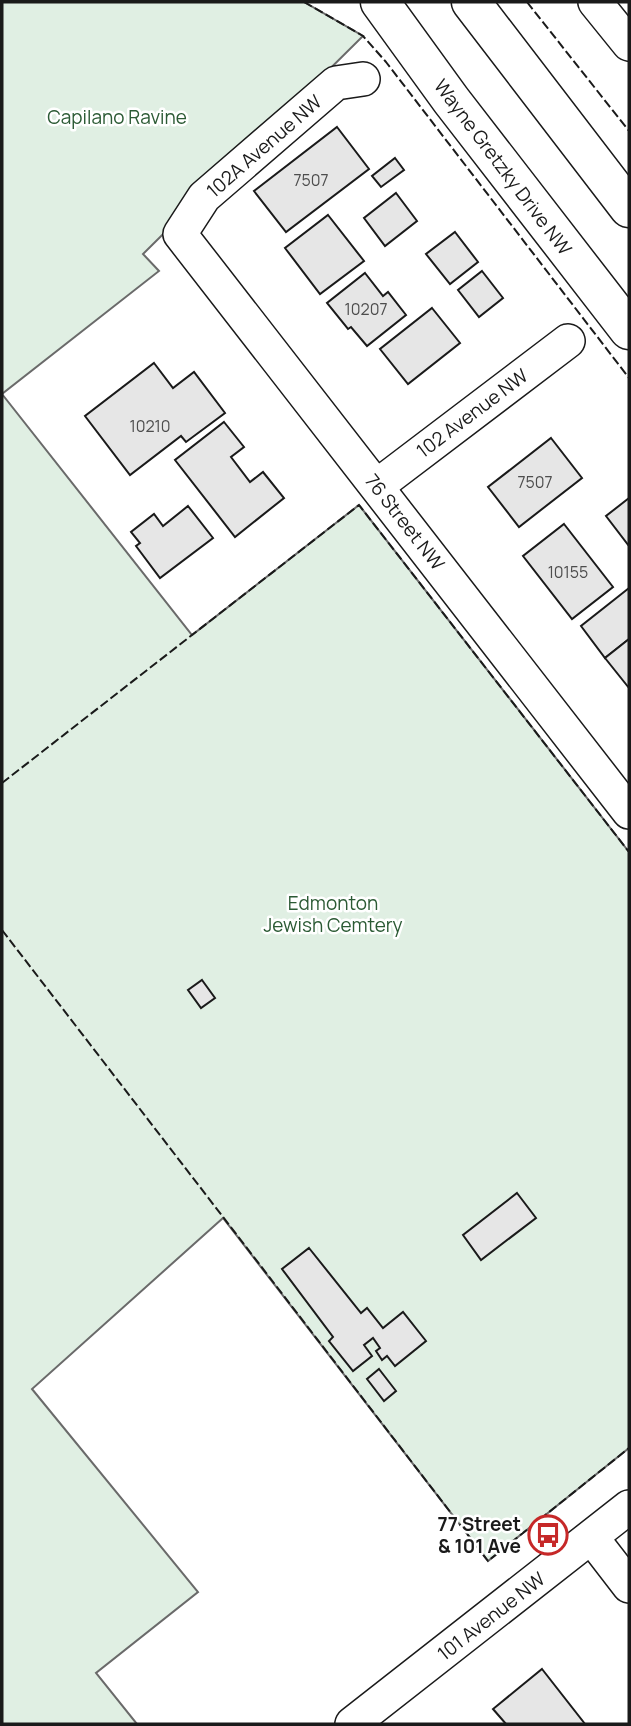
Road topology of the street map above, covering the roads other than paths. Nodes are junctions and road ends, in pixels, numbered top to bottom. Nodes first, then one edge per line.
1 (380, 2) edge
2 (471, 2) edge
3 (595, 2) edge
4 (629, 44) edge
5 (363, 79) dead end
6 (629, 208) edge
7 (180, 234) joint
8 (629, 330) edge
9 (568, 341) dead end
10 (377, 486) junction
11 (629, 812) edge
12 (629, 1507) edge
13 (592, 1538) junction
14 (629, 1586) edge
15 (352, 1724) edge

1 - 8 main road, Wayne Gretzky Drive NW
2 - 6 main road
3 - 4 street
5 - 7 street, 102A Avenue NW
7 - 10 street, 76 Street NW
9 - 10 street, 102 Avenue NW
10 - 11 street, 76 Street NW
12 - 13 street, 101 Avenue NW
13 - 14 street
13 - 15 street, 101 Avenue NW

